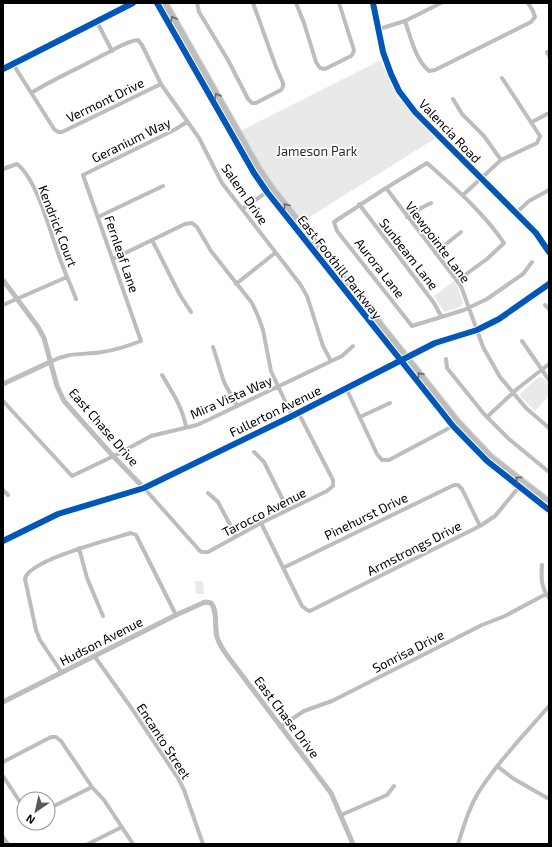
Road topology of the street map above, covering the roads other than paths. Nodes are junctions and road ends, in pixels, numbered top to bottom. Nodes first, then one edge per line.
1 (133, 3) edge
2 (157, 3) edge
3 (165, 3) edge
4 (197, 3) edge
5 (253, 3) edge
6 (296, 3) edge
7 (339, 3) edge
8 (373, 3) edge
9 (441, 3) edge
10 (528, 3) edge
11 (405, 21) junction
12 (97, 22) junction
13 (379, 29) junction
14 (112, 51) junction
15 (13, 64) junction
16 (3, 69) edge
17 (502, 78) dead end
18 (160, 84) junction
19 (31, 93) junction
20 (453, 99) dead end
21 (549, 113) edge
22 (187, 122) junction
23 (532, 122) junction
24 (501, 160) junction
25 (3, 169) edge
26 (83, 175) joint
27 (481, 178) junction
28 (162, 186) dead end
29 (386, 188) junction
30 (549, 190) edge
31 (267, 192) junction
32 (463, 195) junction
33 (431, 203) dead end
34 (359, 204) junction
35 (242, 210) junction
36 (516, 213) junction
37 (98, 217) junction
38 (407, 218) junction
39 (461, 232) dead end
40 (152, 240) junction
41 (435, 252) junction
42 (549, 252) edge
43 (276, 253) junction
44 (113, 259) junction
45 (532, 262) dead end
46 (67, 277) junction
47 (3, 280) edge
48 (458, 280) junction
49 (236, 284) junction
50 (549, 284) edge
51 (17, 298) junction
52 (76, 299) dead end
53 (3, 305) edge
54 (545, 305) dead end
55 (469, 308) junction
56 (549, 309) edge
57 (191, 312) dead end
58 (441, 316) junction
59 (477, 330) junction
60 (522, 341) dead end
61 (353, 346) dead end
62 (213, 347) dead end
63 (403, 359) junction
64 (446, 359) dead end
65 (50, 362) junction
66 (331, 362) junction
67 (549, 364) edge
68 (542, 369) junction
69 (162, 375) dead end
70 (549, 380) edge
71 (3, 384) edge
72 (278, 386) junction
73 (346, 388) junction
74 (513, 393) junction
75 (3, 401) edge
76 (390, 403) dead end
77 (237, 406) junction
78 (295, 414) junction
79 (360, 417) junction
80 (487, 417) junction
81 (453, 426) junction
82 (186, 427) junction
83 (549, 428) edge
84 (254, 452) dead end
85 (113, 456) junction
86 (549, 472) edge
87 (519, 487) junction
88 (144, 488) junction
89 (3, 490) edge
90 (208, 493) dead end
91 (8, 496) dead end
92 (549, 502) edge
93 (288, 510) junction
94 (549, 510) edge
95 (261, 523) junction
96 (480, 526) junction
97 (236, 536) junction
98 (3, 541) edge
99 (79, 548) junction
100 (202, 552) joint
101 (542, 565) dead end
102 (283, 568) junction
103 (546, 594) junction
104 (549, 598) edge
105 (211, 603) joint
106 (176, 615) junction
107 (103, 616) dead end
108 (95, 657) junction
109 (62, 673) junction
110 (3, 702) edge
111 (549, 706) edge
112 (280, 727) junction
113 (3, 762) edge
114 (497, 766) junction
115 (3, 776) edge
116 (394, 786) dead end
117 (92, 787) junction
118 (16, 796) edge
119 (549, 799) edge
120 (56, 805) edge
121 (341, 815) junction
122 (122, 827) junction
123 (3, 838) edge
124 (7, 844) edge
125 (88, 844) edge
126 (133, 844) edge
127 (203, 844) edge
128 (353, 844) edge
129 (458, 844) edge

1 - 12 main road
2 - 31 main road, East Foothill Parkway
63 -> 3 main road, East Foothill Parkway
4 - 5 street
6 - 7 street
8 - 13 street, Valencia Road
9 - 11 street
10 - 11 street
11 - 13 street
12 - 14 street
12 - 15 main road
13 - 27 street, Valencia Road
14 - 18 street, Salem Drive
14 - 19 street
15 - 16 main road
15 - 19 street
17 - 23 street
18 - 19 street, Vermont Drive
18 - 22 street, Salem Drive
20 - 24 street
21 - 23 street
22 - 26 street, Geranium Way
22 - 35 street, Salem Drive
23 - 24 street
24 - 27 street
25 - 46 street, Kendrick Court
26 - 37 street, Fernleaf Lane
27 - 32 street
27 - 36 street, Valencia Road
28 - 37 street
29 - 32 street
29 - 34 street
29 - 38 street, Viewpointe Lane
30 - 36 street
31 - 35 street
31 - 63 main road, East Foothill Parkway
32 - 48 street
33 - 38 street
34 - 58 street, Sunbeam Lane
34 - 58 street, Aurora Lane
35 - 43 street, Salem Drive
36 - 42 street, Valencia Road
37 - 44 street, Fernleaf Lane
38 - 41 street, Viewpointe Lane
39 - 41 street
40 - 44 street
40 - 49 street
40 - 57 street
41 - 48 street, Viewpointe Lane
43 - 49 street
43 - 66 street, Salem Drive
44 - 65 street, Fernleaf Lane
45 - 55 street
46 - 51 street
46 - 52 street, Kendrick Court
47 - 51 street, East Chase Drive
48 - 55 street, Viewpointe Lane
49 - 72 street
50 - 59 main road, Fullerton Avenue
51 - 53 street
51 - 65 street, East Chase Drive
54 - 56 street
55 - 58 street
55 - 59 street, Viewpointe Lane
59 - 63 main road, Fullerton Avenue
59 - 74 street, Viewpointe Lane
60 - 68 street
61 - 66 street, Mira Vista Way
62 - 77 street
63 - 73 main road, Fullerton Avenue
63 - 81 main road, East Foothill Parkway
92 -> 63 main road, East Foothill Parkway
64 - 80 street
65 - 71 street
65 - 85 street, East Chase Drive
66 - 72 street, Mira Vista Way
67 - 68 street
68 - 70 street
68 - 74 street
69 - 82 street
72 - 77 street, Mira Vista Way
72 - 78 street
73 - 78 main road, Fullerton Avenue
73 - 79 street
74 - 80 street
74 - 83 street, Viewpointe Lane
75 - 85 street, Mira Vista Way
76 - 79 street
77 - 82 street, Mira Vista Way
78 - 88 main road, Fullerton Avenue
78 - 93 street, Tarocco Avenue
79 - 81 street
80 - 86 street
81 - 87 main road, East Foothill Parkway
82 - 85 street, Mira Vista Way
84 - 93 street
85 - 88 street, East Chase Drive
87 - 94 main road, East Foothill Parkway
87 - 96 street, Armstrongs Drive
88 - 98 main road, Fullerton Avenue
88 - 100 street, East Chase Drive
89 - 91 street
90 - 97 street
93 - 95 street, Tarocco Avenue
95 - 97 street, Tarocco Avenue
95 - 102 street
96 - 102 street, Pinehurst Drive
96 - 102 street, Armstrongs Drive
97 - 100 street, Tarocco Avenue
99 - 106 street
99 - 107 street
99 - 109 street
101 - 103 street
103 - 104 street
103 - 112 street, Sonrisa Drive
105 - 106 street, Hudson Avenue
105 - 112 street, East Chase Drive
106 - 108 street, Hudson Avenue
108 - 109 street, Hudson Avenue
108 - 127 street, Encanto Street
109 - 110 street, Hudson Avenue
111 - 114 street
112 - 121 street, East Chase Drive
113 - 117 street
114 - 119 street
114 - 129 street
115 - 118 street
116 - 121 street
117 - 120 street
117 - 122 street
121 - 128 street, East Chase Drive
122 - 125 street
122 - 126 street
123 - 124 street

